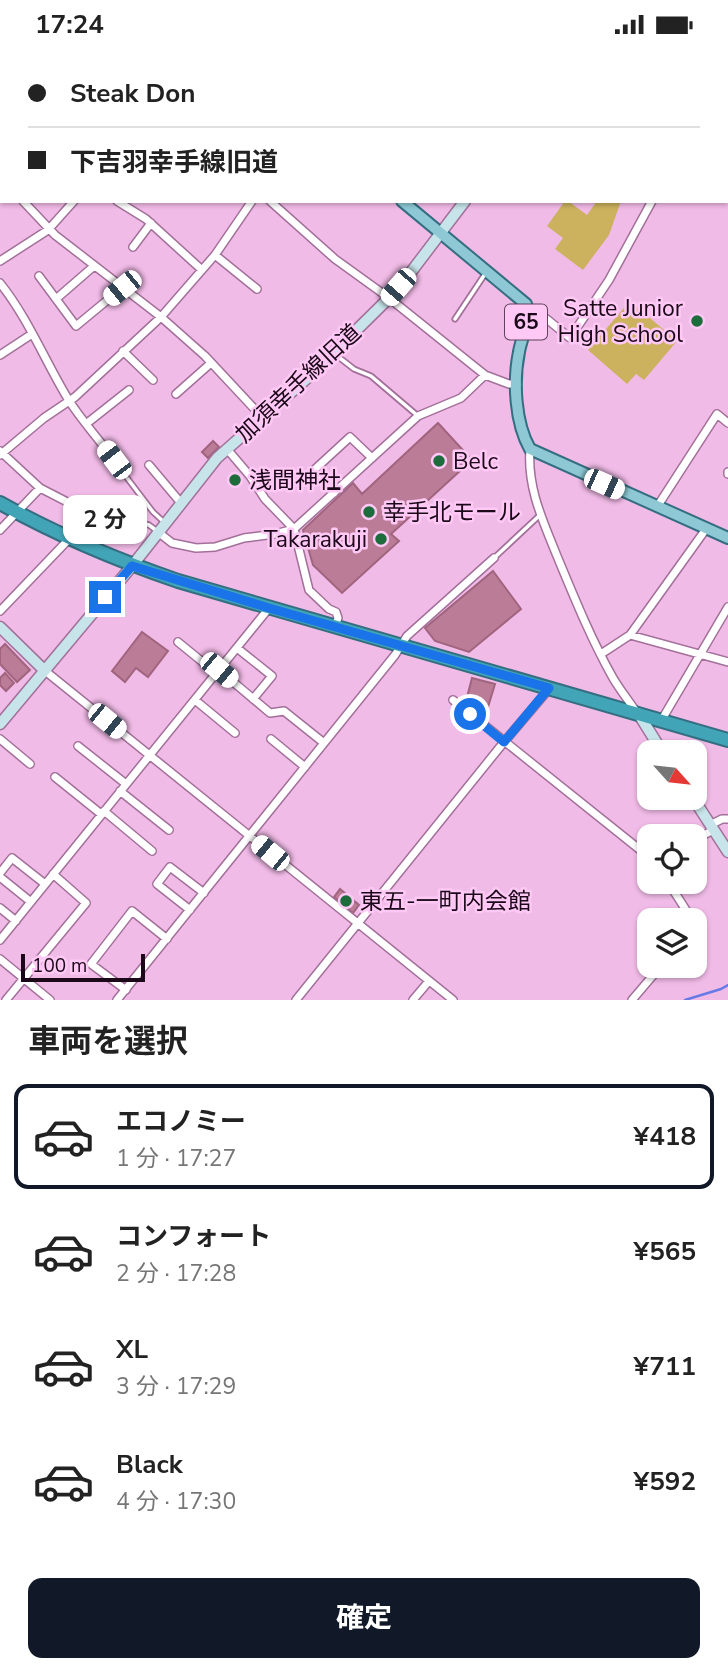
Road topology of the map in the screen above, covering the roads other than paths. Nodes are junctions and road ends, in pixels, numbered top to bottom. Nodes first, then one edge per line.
1 (25, 203) edge
2 (72, 203) edge
3 (120, 203) edge
4 (251, 203) edge
5 (272, 203) edge
6 (404, 203) edge
7 (463, 203) edge
8 (651, 203) edge
9 (151, 223) junction
10 (48, 230) junction
11 (440, 233) junction
12 (133, 247) dead end
13 (215, 255) junction
14 (0, 261) edge
15 (94, 266) junction
16 (202, 270) junction
17 (487, 271) junction
18 (39, 276) dead end
19 (0, 283) edge
20 (122, 288) junction
21 (257, 289) dead end
22 (389, 297) junction
23 (56, 299) junction
24 (528, 307) junction
25 (161, 317) junction
26 (455, 319) dead end
27 (32, 334) junction
28 (123, 351) junction
29 (334, 353) junction
30 (0, 355) edge
31 (211, 363) junction
32 (485, 375) junction
33 (153, 380) dead end
34 (517, 384) junction
35 (129, 390) dead end
36 (176, 394) dead end
37 (69, 400) junction
38 (418, 416) junction
39 (262, 418) junction
40 (728, 423) edge
41 (86, 424) junction
42 (101, 443) joint
43 (227, 449) junction
44 (530, 449) junction
45 (1, 453) edge
46 (372, 458) junction
47 (149, 465) dead end
48 (40, 488) junction
49 (334, 493) junction
50 (0, 503) edge
51 (181, 503) junction
52 (77, 507) joint
53 (657, 507) junction
54 (16, 512) junction
55 (540, 515) junction
56 (162, 528) junction
57 (294, 529) junction
58 (706, 529) junction
59 (0, 530) edge
60 (728, 538) edge
61 (69, 539) junction
62 (494, 558) joint
63 (132, 566) junction
64 (728, 607) edge
65 (269, 608) junction
66 (0, 611) edge
67 (0, 627) edge
68 (335, 627) junction
69 (630, 635) junction
70 (178, 642) dead end
71 (401, 646) junction
72 (237, 648) junction
73 (601, 654) junction
74 (699, 655) junction
75 (728, 662) edge
76 (44, 670) junction
77 (218, 672) junction
78 (549, 688) junction
79 (253, 699) junction
80 (195, 700) junction
81 (453, 700) dead end
82 (638, 713) junction
83 (661, 721) junction
84 (0, 724) edge
85 (235, 733) dead end
86 (0, 739) edge
87 (271, 740) dead end
88 (655, 740) edge
89 (728, 740) edge
90 (504, 742) junction
91 (324, 743) junction
92 (78, 746) dead end
93 (149, 755) junction
94 (30, 764) dead end
95 (305, 767) junction
96 (55, 778) dead end
97 (126, 784) junction
98 (120, 791) junction
99 (700, 810) edge
100 (103, 813) junction
101 (728, 819) edge
102 (711, 827) junction
103 (169, 830) dead end
104 (707, 830) edge
105 (249, 836) junction
106 (637, 847) edge
107 (152, 851) dead end
108 (728, 852) edge
109 (53, 874) junction
110 (0, 875) edge
111 (45, 884) junction
112 (204, 893) junction
113 (31, 902) junction
114 (0, 908) edge
115 (190, 910) junction
116 (16, 921) junction
117 (357, 923) junction
118 (167, 939) junction
119 (0, 940) edge
120 (0, 959) edge
121 (651, 978) edge
122 (23, 979) junction
123 (429, 981) junction
124 (126, 990) junction
125 (5, 1000) edge
126 (50, 1000) edge
127 (117, 1000) edge
128 (296, 1000) edge
129 (413, 1000) edge
130 (453, 1000) edge
131 (632, 1000) edge

1 - 10 street
2 - 10 street
3 - 9 street
4 - 13 street
5 - 22 street
6 - 11 main road, 65
7 - 11 street, 加須幸手線旧道
8 - 24 street
9 - 12 street
9 - 16 street
10 - 14 street
10 - 15 street
11 - 17 main road, 65
11 - 22 street, 加須幸手線旧道
13 - 16 street
13 - 21 street
15 - 20 street
15 - 23 street
16 - 25 street
17 - 24 main road, 65
17 - 26 lane
18 - 23 street
19 - 27 street
20 - 23 street
20 - 25 street
22 - 29 street, 加須幸手線旧道
22 - 32 street
24 - 34 main road, 65
25 - 28 street
25 - 31 street
27 - 30 street
27 - 37 street
28 - 33 street
28 - 37 street
29 - 38 lane
29 - 39 street, 加須幸手線旧道
31 - 36 street
31 - 39 street
32 - 34 street
32 - 38 street
34 - 44 main road, 65
35 - 41 street
37 - 41 street
37 - 45 street
38 - 46 street
39 - 43 street, 加須幸手線旧道
40 - 53 street
41 - 42 street
42 - 56 lane
43 - 51 street, 加須幸手線旧道
43 - 57 street
44 - 53 main road
44 - 55 street
45 - 48 street
46 - 49 street
46 - 49 street
47 - 51 street
48 - 52 street
48 - 54 street
49 - 57 street
50 - 54 highway
51 - 56 street, 加須幸手線旧道
52 - 56 lane
53 - 58 main road
54 - 59 street
54 - 61 highway
55 - 62 lane
55 - 73 street
56 - 57 street
56 - 63 street, 加須幸手線旧道
57 - 68 street
58 - 60 main road
58 - 69 street
61 - 63 highway
61 - 66 street
62 - 71 street
63 - 65 highway
63 - 76 street, 加須幸手線旧道
64 - 74 street
65 - 68 highway
65 - 72 street
67 - 76 street
68 - 71 highway
69 - 73 street
69 - 74 street
70 - 77 street
71 - 78 highway
71 - 91 street
72 - 77 street
72 - 79 street
73 - 82 street
74 - 75 street
74 - 83 street
76 - 84 street, 加須幸手線旧道
76 - 93 street
77 - 79 street
77 - 80 street
78 - 82 highway
78 - 90 street
79 - 91 street
80 - 85 street
80 - 93 street
81 - 90 street
82 - 83 highway
82 - 88 street
83 - 89 highway
86 - 94 street
87 - 95 street
90 - 106 street
90 - 117 street
91 - 95 street
92 - 97 street
93 - 97 street
93 - 105 street
95 - 105 street
96 - 100 street
97 - 98 street
98 - 100 street
98 - 103 street
99 - 102 street
100 - 107 street
100 - 109 street
101 - 102 street
102 - 104 street
102 - 108 street
105 - 112 street
105 - 117 street
109 - 111 street
109 - 122 street
110 - 111 street
110 - 113 street
111 - 113 street
112 - 115 street
112 - 115 street
113 - 116 street
114 - 116 street
115 - 118 street
116 - 119 street
117 - 123 street
117 - 128 street
118 - 124 street
118 - 124 street
120 - 122 street
121 - 131 street
122 - 125 street
122 - 126 street
123 - 129 street
123 - 130 street
124 - 127 street

